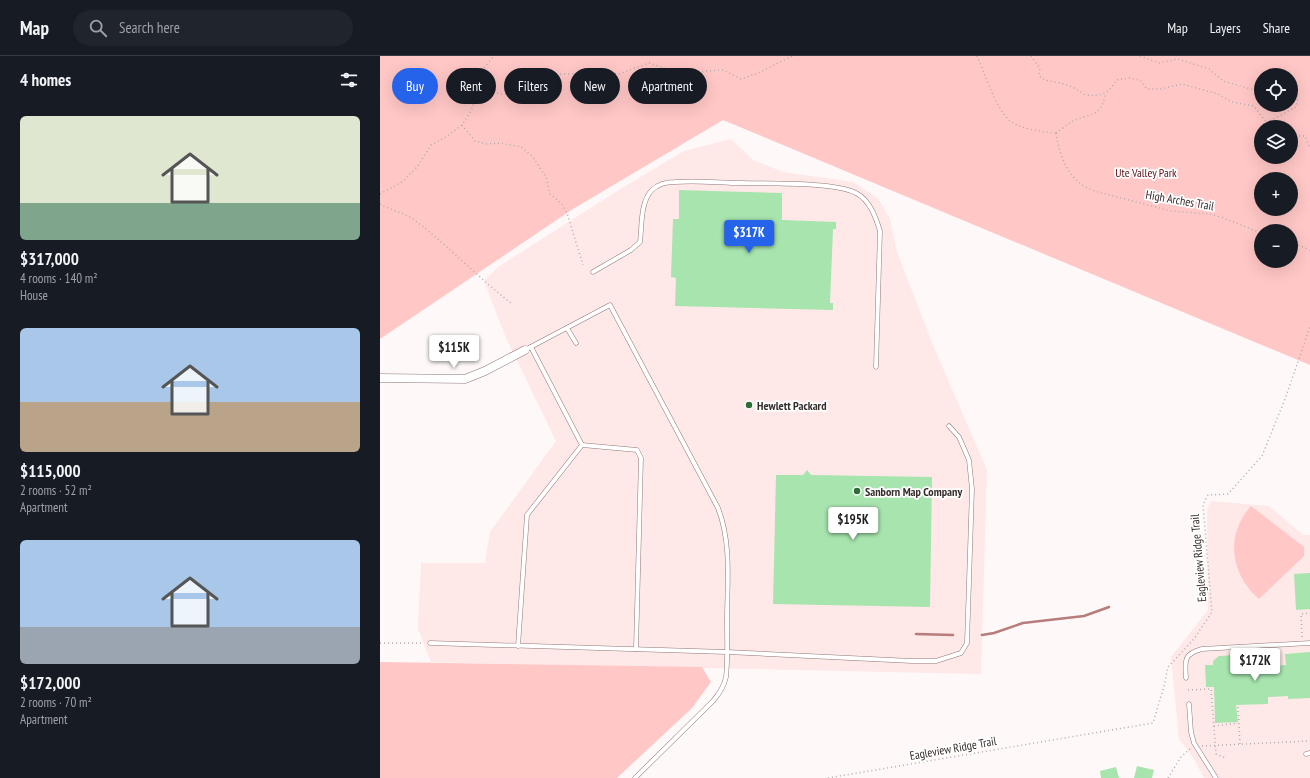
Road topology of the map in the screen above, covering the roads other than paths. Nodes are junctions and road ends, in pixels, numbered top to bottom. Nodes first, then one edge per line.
1 (594, 272) dead end
2 (567, 328) junction
3 (576, 343) dead end
4 (528, 349) junction
5 (876, 367) dead end
6 (380, 378) edge
7 (949, 426) dead end
8 (582, 445) junction
9 (430, 643) road end
10 (1310, 643) edge
11 (518, 646) junction
12 (636, 650) junction
13 (727, 652) junction
14 (1186, 678) dead end
15 (1189, 704) dead end
16 (635, 778) edge
17 (1216, 778) edge

1 - 5 lane
2 - 3 lane
2 - 4 lane
2 - 13 lane
4 - 6 street
4 - 8 lane
7 - 13 lane
8 - 11 lane
8 - 12 lane
9 - 11 lane
10 - 14 lane
11 - 12 lane
12 - 13 lane
13 - 16 lane
15 - 17 lane

